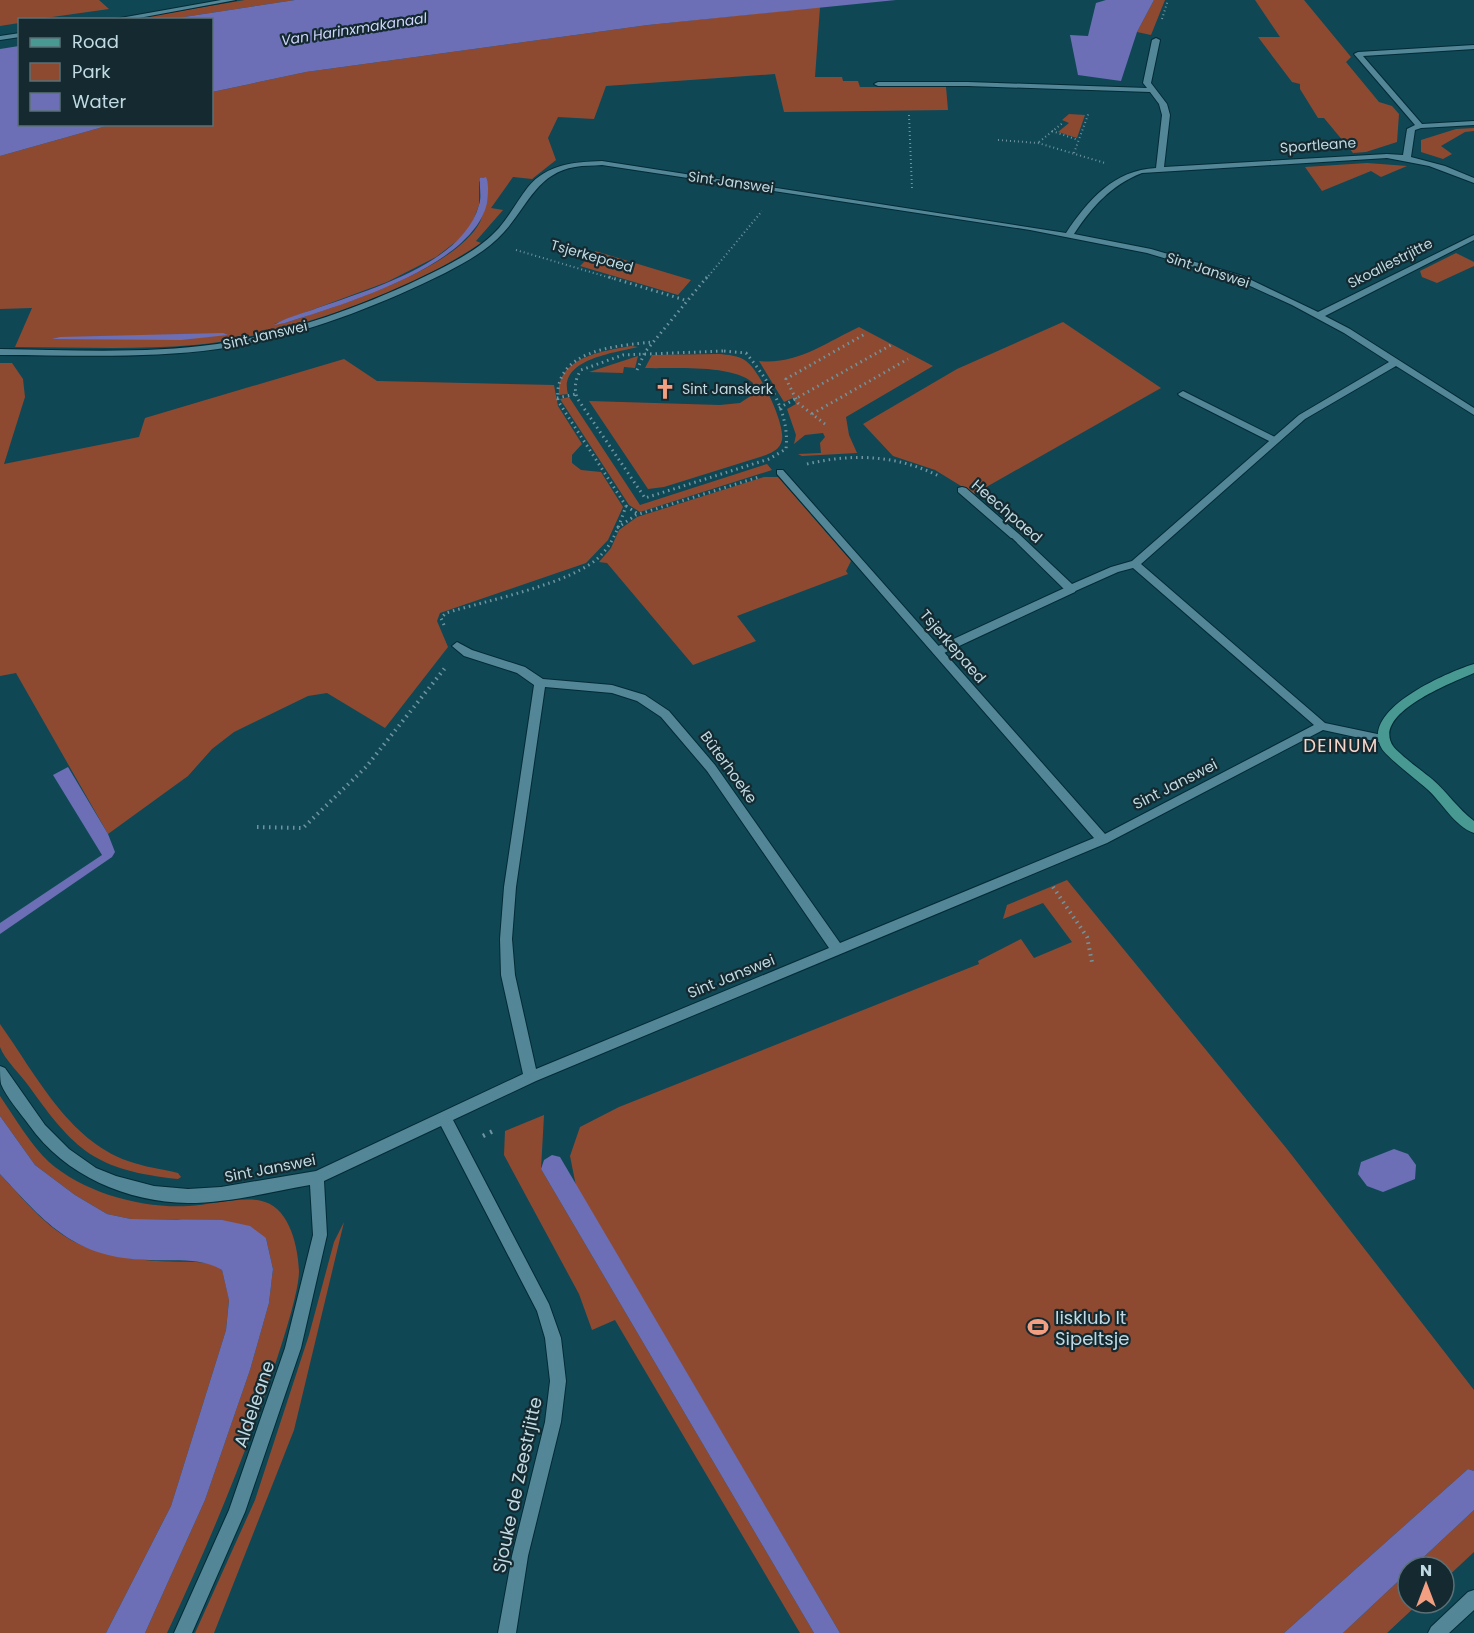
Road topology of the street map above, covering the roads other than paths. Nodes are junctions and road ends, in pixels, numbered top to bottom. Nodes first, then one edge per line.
1 (233, 0) edge
2 (124, 18) edge
3 (18, 35) edge
4 (0, 38) edge
5 (1156, 40) dead end
6 (1474, 47) edge
7 (878, 84) dead end
8 (1152, 90) junction
9 (1474, 123) edge
10 (1420, 126) junction
11 (1407, 157) junction
12 (1160, 169) junction
13 (1474, 181) edge
14 (1069, 235) junction
15 (1474, 237) edge
16 (1319, 315) junction
17 (0, 352) edge
18 (1396, 362) junction
19 (1183, 394) dead end
20 (1474, 412) edge
21 (1274, 440) junction
22 (780, 472) road end
23 (962, 490) road end
24 (1135, 564) junction
25 (1071, 589) junction
26 (457, 646) road end
27 (938, 651) junction
28 (1474, 668) edge
29 (540, 683) junction
30 (1322, 726) junction
31 (1383, 739) junction
32 (1474, 828) edge
33 (1103, 840) junction
34 (837, 950) junction
35 (0, 1072) edge
36 (531, 1077) junction
37 (445, 1119) junction
38 (317, 1177) junction
39 (1474, 1598) edge
40 (183, 1633) edge
41 (507, 1633) edge
42 (1437, 1633) edge

1 - 2 street
3 - 4 street
5 - 8 street
6 - 10 street
7 - 8 street
8 - 12 street
9 - 10 street
10 - 11 street
11 - 12 street, Sportleane
11 - 13 street, Sportleane
12 - 14 street, Sportleane
14 - 16 street, Sint Janswei
14 - 17 street, Sint Janswei
15 - 16 street, Skoallestrjitte
16 - 18 street, Sint Janswei
18 - 20 street, Sint Janswei
18 - 21 street
19 - 21 street
21 - 24 street
22 - 27 street, Tsjerkepaed
23 - 25 street, Heechpaed
24 - 25 street
24 - 30 street
25 - 27 street
26 - 29 street, Bûterhoeke
27 - 33 street, Tsjerkepaed
28 - 31 street
29 - 34 street, Bûterhoeke
29 - 36 street
30 - 31 street
30 - 33 street, Sint Janswei
31 - 32 street
33 - 34 street, Sint Janswei
34 - 36 street, Sint Janswei
35 - 38 street, Sint Janswei
36 - 37 street, Sint Janswei
37 - 38 street, Sint Janswei
37 - 41 street, Sjouke de Zeestrjitte
38 - 40 street, Aldeleane
39 - 42 street

